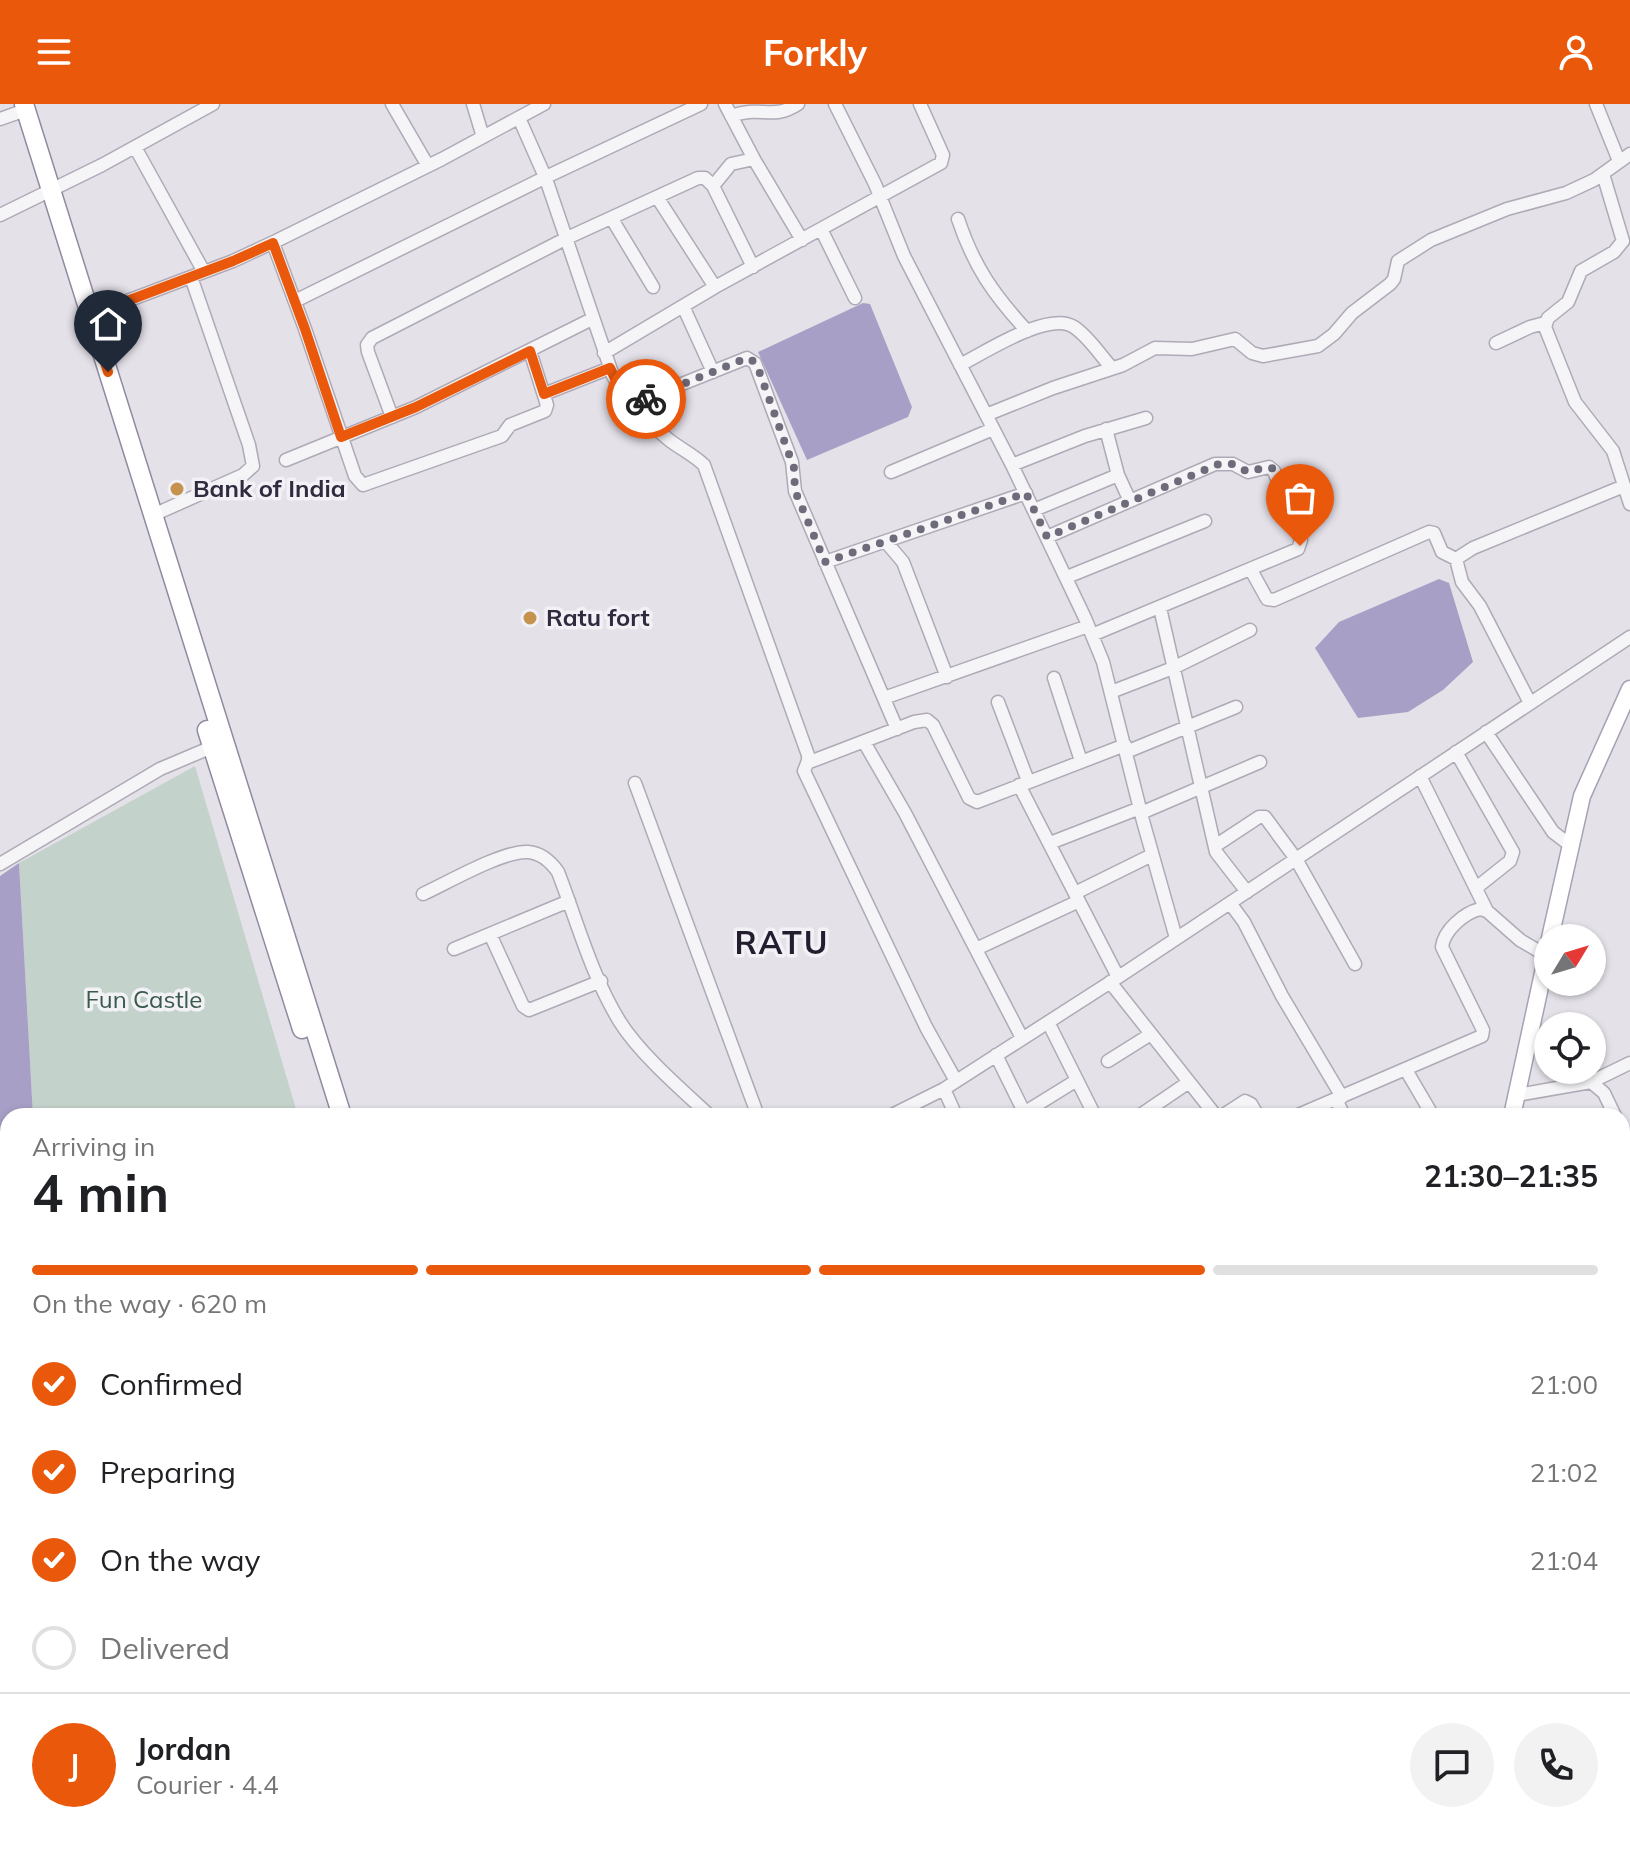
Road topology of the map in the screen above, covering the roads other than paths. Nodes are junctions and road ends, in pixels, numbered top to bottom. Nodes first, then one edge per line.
1 (213, 104) edge
2 (392, 104) edge
3 (473, 104) edge
4 (544, 104) edge
5 (701, 104) edge
6 (798, 104) edge
7 (835, 104) edge
8 (920, 104) edge
9 (1596, 104) edge
10 (14, 110) edge
11 (728, 110) edge
12 (524, 111) edge
13 (483, 137) junction
14 (135, 147) junction
15 (1624, 158) edge
16 (754, 159) junction
17 (428, 166) junction
18 (1603, 174) junction
19 (546, 177) junction
20 (713, 186) junction
21 (47, 191) junction
22 (657, 197) junction
23 (881, 198) junction
24 (0, 215) edge
25 (612, 219) junction
26 (958, 219) dead end
27 (821, 229) junction
28 (567, 238) junction
29 (802, 240) junction
30 (273, 243) junction
31 (753, 267) junction
32 (204, 272) junction
33 (191, 277) junction
34 (653, 287) dead end
35 (715, 287) junction
36 (855, 298) dead end
37 (295, 301) junction
38 (683, 306) junction
39 (90, 315) junction
40 (592, 319) junction
41 (1545, 323) junction
42 (1027, 331) junction
43 (1496, 343) dead end
44 (530, 351) junction
45 (604, 353) junction
46 (960, 365) junction
47 (610, 368) junction
48 (1112, 368) junction
49 (713, 372) junction
50 (544, 394) junction
51 (632, 404) junction
52 (986, 415) junction
53 (392, 417) junction
54 (1146, 418) dead end
55 (993, 429) junction
56 (1106, 429) junction
57 (341, 437) junction
58 (286, 460) dead end
59 (1012, 465) junction
60 (891, 472) dead end
61 (1118, 475) junction
62 (1624, 486) junction
63 (1026, 493) junction
64 (1130, 501) junction
65 (1630, 504) edge
66 (1034, 510) junction
67 (153, 515) junction
68 (1205, 521) dead end
69 (1047, 537) junction
70 (886, 542) junction
71 (1456, 559) junction
72 (825, 562) junction
73 (1251, 570) junction
74 (1067, 577) junction
75 (1160, 608) junction
76 (1250, 630) dead end
77 (1090, 631) junction
78 (1630, 637) edge
79 (1173, 668) junction
80 (947, 677) junction
81 (1054, 678) dead end
82 (1630, 689) edge
83 (1111, 692) junction
84 (884, 698) junction
85 (998, 702) dead end
86 (1530, 703) junction
87 (1236, 707) dead end
88 (1187, 727) junction
89 (897, 729) junction
90 (1486, 732) junction
91 (864, 742) junction
92 (212, 747) junction
93 (1126, 748) junction
94 (1456, 752) junction
95 (1081, 761) junction
96 (1260, 762) dead end
97 (807, 763) junction
98 (1420, 776) junction
99 (635, 783) dead end
100 (1023, 783) junction
101 (1201, 786) junction
102 (1140, 810) junction
103 (1050, 843) junction
104 (1570, 845) junction
105 (1215, 846) junction
106 (1152, 855) junction
107 (1296, 859) junction
108 (0, 864) edge
109 (1476, 888) junction
110 (1247, 892) junction
111 (423, 894) dead end
112 (1077, 897) junction
113 (569, 901) junction
114 (1230, 903) junction
115 (1487, 911) junction
116 (1553, 924) edge
117 (490, 934) junction
118 (1176, 938) junction
119 (1534, 947) edge
120 (454, 949) dead end
121 (976, 949) junction
122 (1355, 964) dead end
123 (1114, 979) junction
124 (601, 981) junction
125 (1538, 996) edge
126 (1048, 1022) junction
127 (1151, 1034) junction
128 (1022, 1038) junction
129 (996, 1055) junction
130 (1108, 1061) dead end
131 (1630, 1063) edge
132 (1406, 1070) junction
133 (1606, 1075) edge
134 (1077, 1080) junction
135 (956, 1081) junction
136 (1189, 1082) junction
137 (1580, 1084) edge
138 (1593, 1084) edge
139 (944, 1089) junction
140 (1517, 1095) junction
141 (1339, 1098) junction
142 (326, 1108) edge
143 (339, 1108) edge
144 (702, 1108) edge
145 (755, 1108) edge
146 (906, 1108) edge
147 (952, 1108) edge
148 (1020, 1108) edge
149 (1034, 1108) edge
150 (1091, 1108) edge
151 (1151, 1108) edge
152 (1212, 1108) edge
153 (1233, 1108) edge
154 (1253, 1108) edge
155 (1315, 1108) edge
156 (1342, 1108) edge
157 (1428, 1108) edge
158 (1514, 1108) edge
159 (1611, 1108) edge

1 - 14 street
2 - 17 street
3 - 13 street
4 - 12 street
5 - 19 street
6 - 11 street
7 - 23 street
8 - 23 street
9 - 15 street
10 - 21 highway
11 - 16 street
12 - 13 street
12 - 19 street
13 - 17 street
14 - 21 street
14 - 32 street
15 - 18 street
16 - 20 street
16 - 29 street
17 - 30 street
18 - 41 street
18 - 48 street
19 - 28 street
19 - 37 street
20 - 22 street
20 - 31 street
21 - 24 street
21 - 39 highway
21 - 92 highway
22 - 25 street
22 - 35 street
23 - 27 street
23 - 46 street
25 - 28 street
25 - 34 street
26 - 42 street
27 - 29 street
27 - 36 street
28 - 40 street
28 - 53 street
29 - 31 street
30 - 32 street
30 - 37 street
31 - 35 street
32 - 33 street
33 - 39 street
33 - 67 street
35 - 38 street
37 - 57 street
38 - 45 street
38 - 49 street
39 - 67 highway
40 - 44 street
40 - 45 street
41 - 43 street
41 - 62 street
42 - 46 street
42 - 48 street
44 - 50 street
44 - 53 street
45 - 47 street
46 - 52 street
47 - 50 street
47 - 51 street
48 - 52 street
49 - 51 street
49 - 72 street
50 - 57 street
51 - 97 street
52 - 55 street
53 - 57 street
54 - 56 street
55 - 59 street
55 - 60 street
56 - 59 street
56 - 61 street
57 - 58 street
59 - 63 street
61 - 64 street
61 - 66 street
62 - 65 street
62 - 71 street
63 - 66 street
63 - 70 street
64 - 69 street
64 - 73 street
66 - 69 street
67 - 143 highway
68 - 74 street
69 - 74 street
70 - 72 street
70 - 80 street
71 - 73 street
71 - 86 street
72 - 84 street
73 - 75 street
74 - 77 street
75 - 77 street
75 - 79 street
76 - 79 street
77 - 80 street
77 - 83 street
78 - 86 street
79 - 83 street
79 - 88 street
80 - 84 street
81 - 95 street
82 - 104 main road
83 - 93 street
84 - 89 street
85 - 100 street
86 - 90 street
87 - 88 street
88 - 93 street
88 - 101 street
89 - 91 street
89 - 100 street
90 - 94 street
90 - 104 street
91 - 97 street
91 - 121 street
92 - 108 street
92 - 142 highway
93 - 95 street
93 - 102 street
94 - 98 street
94 - 109 street
95 - 100 street
96 - 101 street
97 - 135 street
98 - 107 street
98 - 109 street
99 - 145 street
100 - 103 street
101 - 102 street
101 - 105 street
102 - 103 street
102 - 106 street
103 - 112 street
104 - 116 main road
105 - 107 street
105 - 110 street
106 - 112 street
106 - 118 street
107 - 110 street
107 - 122 street
109 - 115 street
110 - 114 street
111 - 113 street
112 - 121 street
112 - 123 street
113 - 117 street
113 - 124 street
114 - 118 street
114 - 141 street
115 - 119 street
115 - 132 street
117 - 120 street
117 - 124 street
118 - 123 street
121 - 128 street
123 - 126 street
123 - 127 street
124 - 144 street
125 - 140 main road
126 - 128 street
126 - 134 street
127 - 130 street
127 - 136 street
128 - 129 street
129 - 135 street
129 - 148 street
131 - 133 street
132 - 141 street
132 - 157 street
134 - 149 street
134 - 150 street
135 - 139 street
136 - 151 street
136 - 152 street
137 - 140 street
138 - 159 street
139 - 146 street
139 - 147 street
140 - 158 main road
141 - 155 street
141 - 156 street
153 - 154 street

